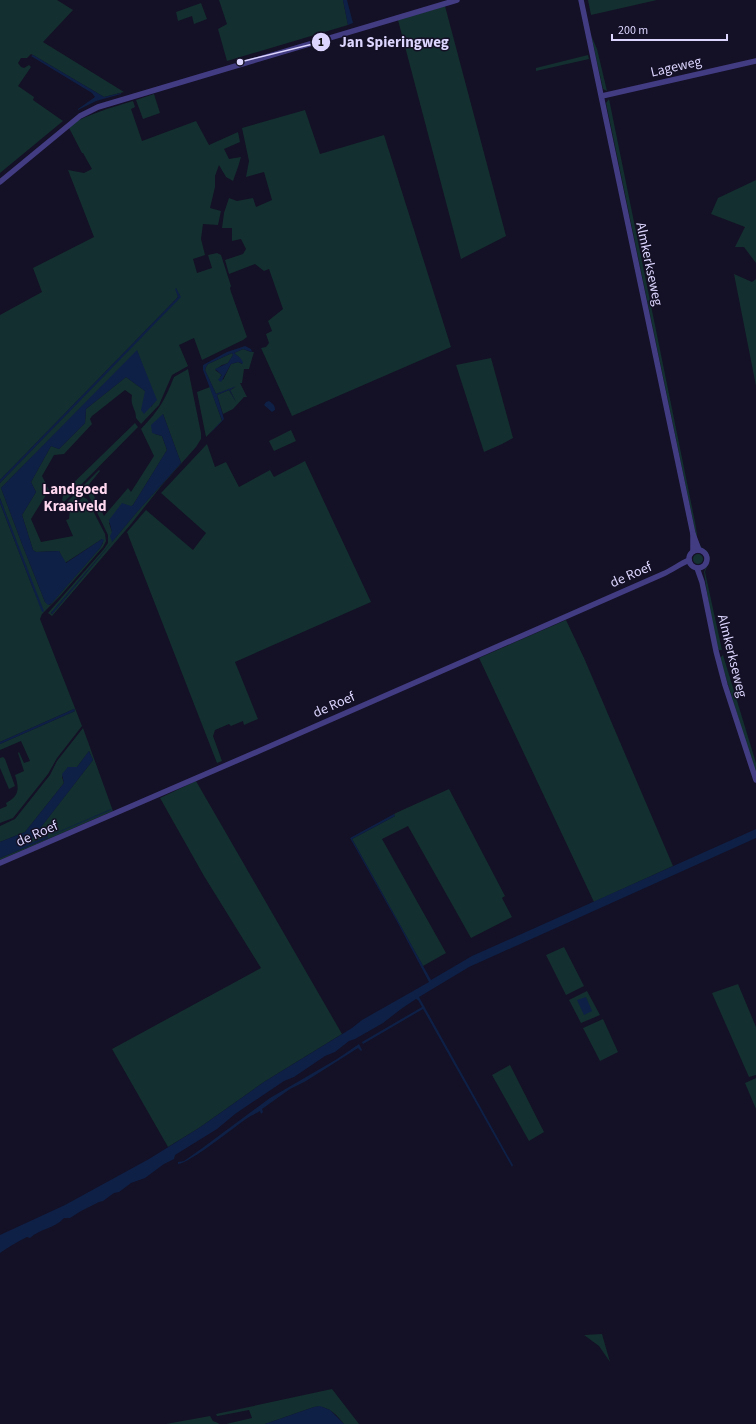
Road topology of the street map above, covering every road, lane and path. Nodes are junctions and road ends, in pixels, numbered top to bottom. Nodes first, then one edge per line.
1 (457, 0) edge
2 (581, 0) edge
3 (756, 61) edge
4 (602, 96) junction
5 (0, 182) edge
6 (696, 551) junction
7 (690, 562) junction
8 (699, 567) junction
9 (756, 780) edge
10 (0, 862) edge

1 - 5 street
2 - 4 street, Almkerkseweg
3 - 4 street, Lageweg
4 - 6 street, Almkerkseweg
6 - 7 street
6 - 8 street
7 - 8 street
7 - 10 street, de Roef
8 - 9 street, Almkerkseweg

